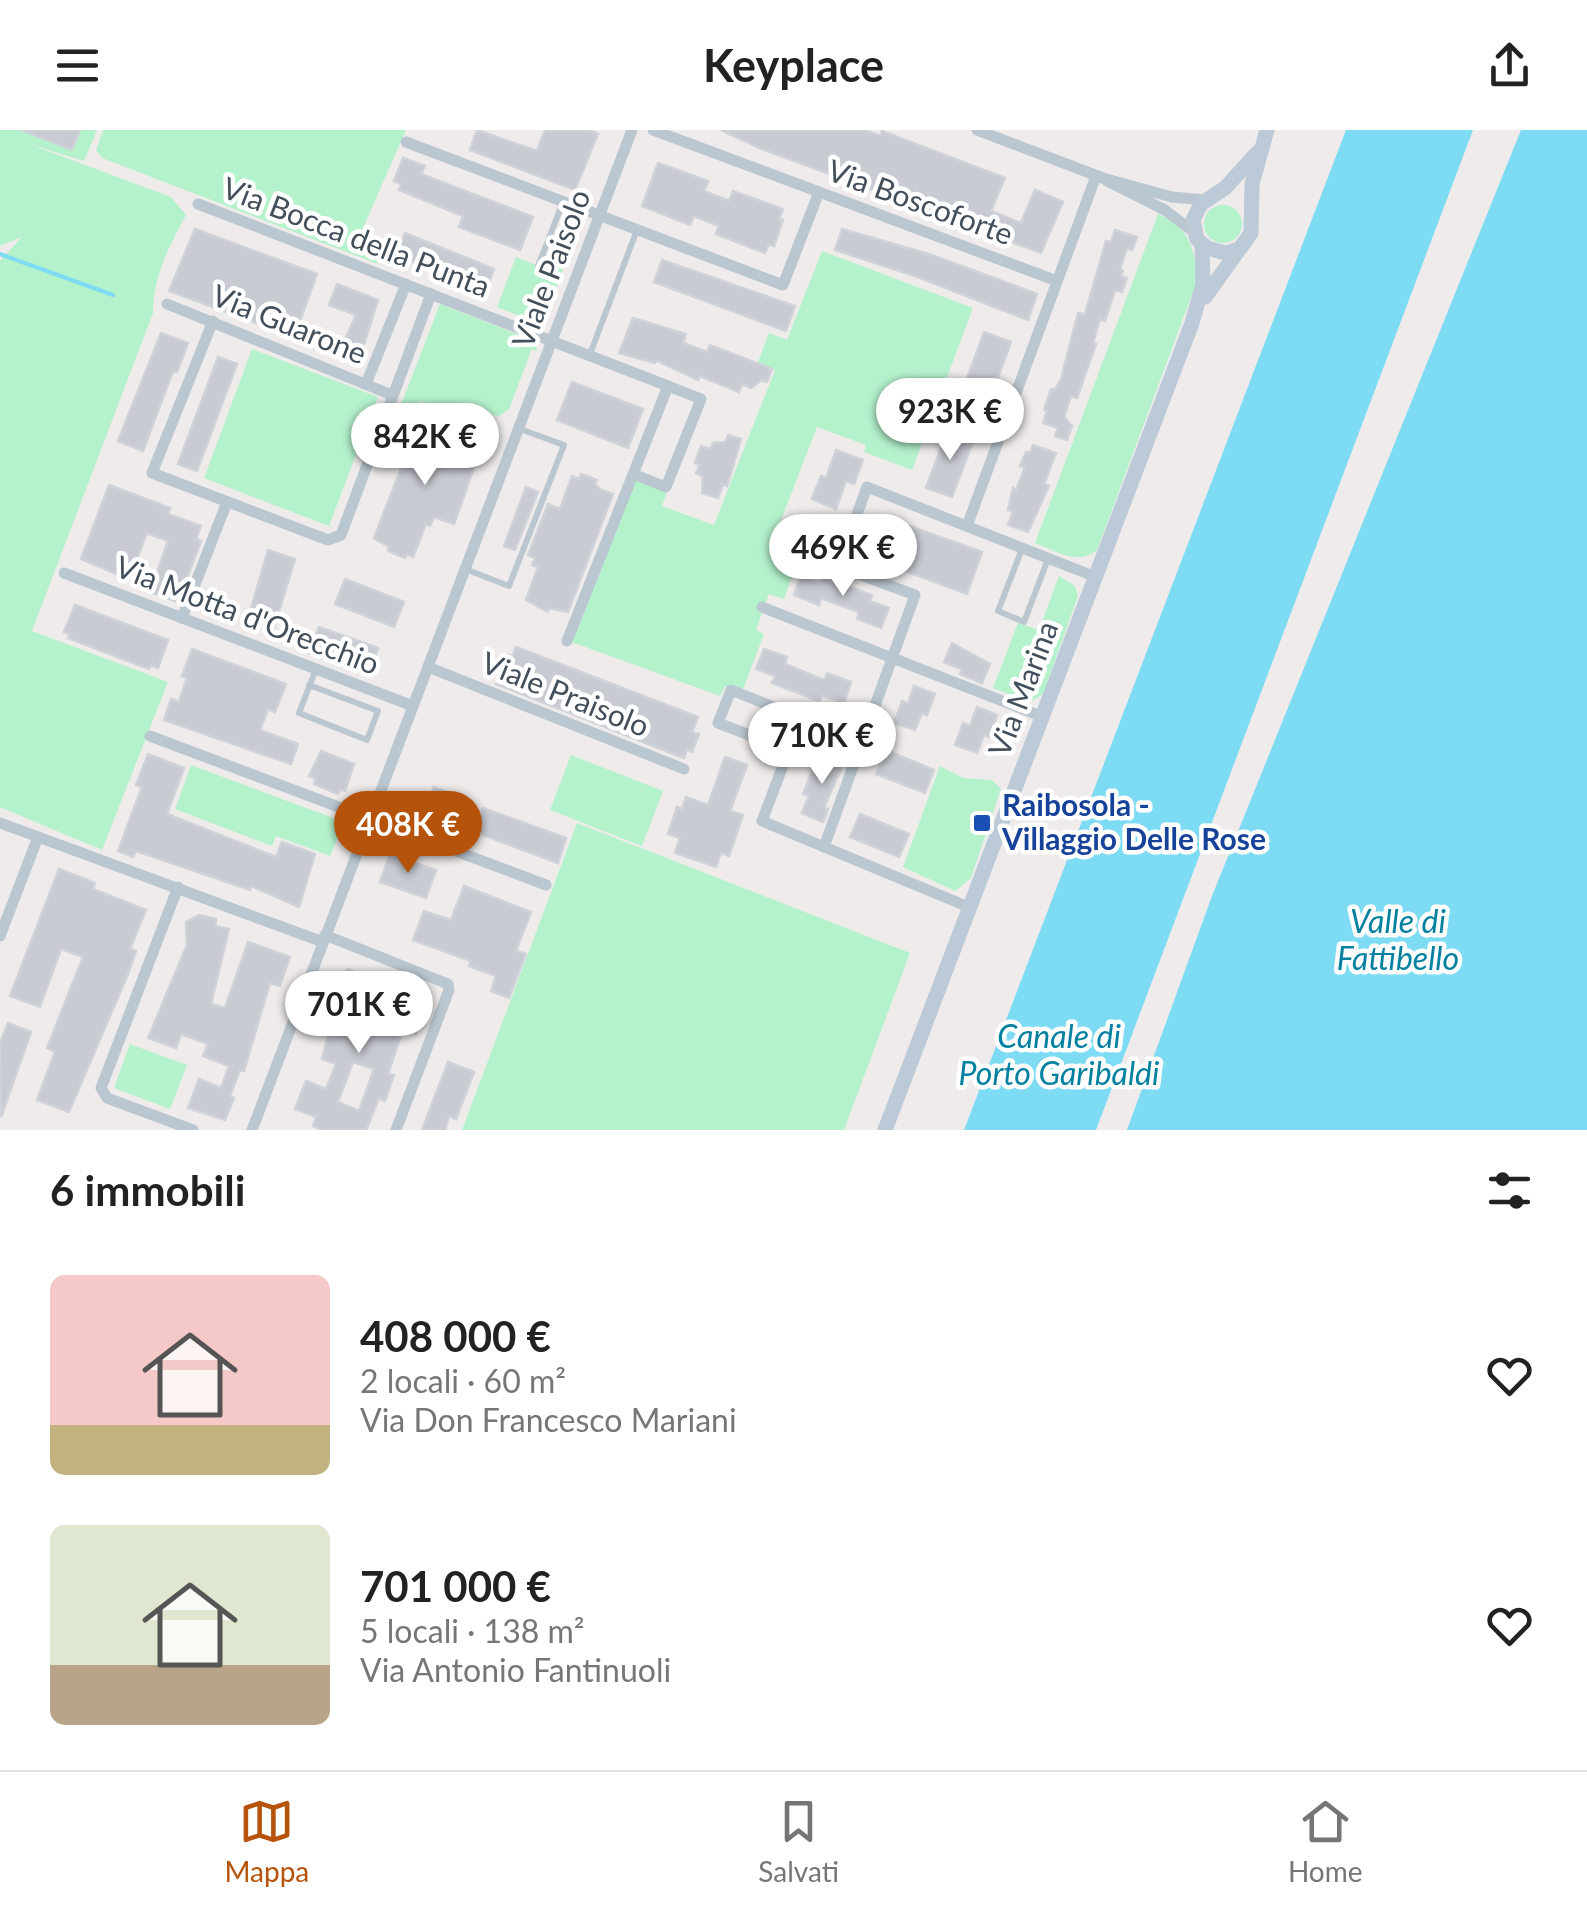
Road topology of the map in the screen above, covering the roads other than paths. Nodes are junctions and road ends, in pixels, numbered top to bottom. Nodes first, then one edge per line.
1 (632, 130) edge
2 (653, 130) edge
3 (977, 130) edge
4 (1266, 130) edge
5 (406, 142) dead end
6 (1259, 150) junction
7 (1100, 177) junction
8 (819, 192) junction
9 (1209, 198) junction
10 (563, 200) junction
11 (198, 204) dead end
12 (600, 214) junction
13 (1251, 214) junction
14 (637, 228) junction
15 (1198, 238) junction
16 (1238, 248) junction
17 (538, 266) dead end
18 (1058, 281) junction
19 (406, 284) junction
20 (431, 294) junction
21 (167, 304) dead end
22 (214, 321) junction
23 (1192, 323) junction
24 (552, 341) junction
25 (589, 355) junction
26 (366, 384) junction
27 (668, 386) junction
28 (392, 395) junction
29 (518, 428) junction
30 (633, 474) junction
31 (227, 502) junction
32 (967, 526) junction
33 (849, 536) dead end
34 (1022, 548) junction
35 (802, 552) dead end
36 (1048, 558) junction
37 (465, 569) junction
38 (64, 573) dead end
39 (1096, 577) junction
40 (762, 607) dead end
41 (182, 618) junction
42 (567, 641) dead end
43 (892, 656) junction
44 (428, 667) junction
45 (316, 668) junction
46 (310, 685) junction
47 (366, 688) junction
48 (360, 704) junction
49 (413, 706) junction
50 (1043, 717) junction
51 (150, 736) dead end
52 (788, 750) junction
53 (684, 769) dead end
54 (370, 819) junction
55 (0, 823) edge
56 (38, 837) junction
57 (824, 847) junction
58 (546, 885) dead end
59 (178, 887) junction
60 (971, 908) junction
61 (0, 936) edge
62 (324, 939) junction
63 (193, 1130) edge
64 (252, 1130) edge
65 (396, 1130) edge
66 (885, 1130) edge

1 - 12 street, Viale Paisolo
2 - 8 street, Via Boscoforte
3 - 7 street
4 - 6 street
5 - 10 street
6 - 9 street
6 - 13 street
7 - 9 street
7 - 15 street
7 - 18 street
8 - 14 street
8 - 18 street, Via Boscoforte
9 - 13 street
9 - 15 street
10 - 12 street
10 - 17 lane
11 - 19 street, Via Bocca della Punta
12 - 14 street
12 - 24 street, Viale Paisolo
13 - 16 street
14 - 25 lane
15 - 16 street
15 - 23 street, Via Marina
16 - 23 street, Via Marina
18 - 32 street
19 - 20 street, Via Bocca della Punta
19 - 26 street
20 - 24 street, Via Bocca della Punta
20 - 28 street
21 - 22 street, Via Guarone
22 - 26 street, Via Guarone
22 - 31 street
23 - 39 street, Via Marina
24 - 25 street, Via Bocca della Punta
24 - 29 street, Viale Paisolo
25 - 27 street, Via Bocca della Punta
26 - 28 street, Via Guarone
27 - 30 street
27 - 30 street
28 - 31 street
29 - 37 street, Viale Paisolo
29 - 37 lane
30 - 42 street
31 - 41 street
32 - 33 street
32 - 34 street
34 - 36 street
34 - 36 lane
35 - 43 street
36 - 39 street
37 - 44 street, Viale Paisolo
38 - 41 street, Via Motta d'Orecchio
39 - 50 street, Via Marina
40 - 43 street
41 - 45 street, Via Motta d'Orecchio
43 - 50 street
43 - 57 street
44 - 49 street, Viale Paisolo
44 - 53 street, Viale Praisolo
45 - 46 lane
45 - 47 street, Via Motta d'Orecchio
46 - 48 lane
46 - 48 lane
47 - 48 lane
47 - 49 street, Via Motta d'Orecchio
49 - 54 street, Viale Paisolo
50 - 60 street, Via Marina
51 - 54 street
52 - 52 street
52 - 57 street
54 - 58 street
54 - 62 street, Viale Paisolo
55 - 56 street
56 - 59 street
56 - 61 street
57 - 60 street
59 - 62 street
59 - 63 street
60 - 66 street, Via Marina
62 - 64 street, Viale Paisolo
62 - 65 street

